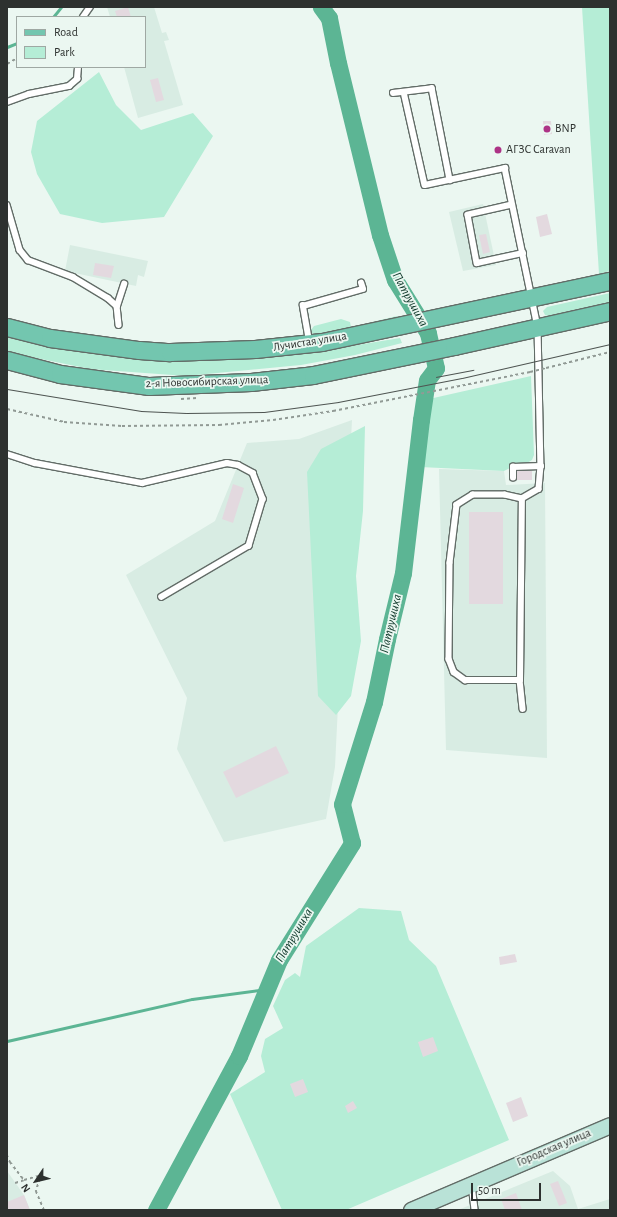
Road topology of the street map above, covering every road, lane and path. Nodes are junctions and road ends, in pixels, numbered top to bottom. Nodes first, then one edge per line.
1 (90, 7) edge
2 (84, 16) edge
3 (16, 59) edge
4 (7, 64) edge
5 (78, 68) edge
6 (404, 92) junction
7 (393, 93) dead end
8 (7, 102) edge
9 (450, 180) junction
10 (7, 205) edge
11 (512, 205) junction
12 (523, 253) junction
13 (610, 281) edge
14 (361, 283) dead end
15 (124, 284) dead end
16 (532, 298) junction
17 (117, 306) junction
18 (610, 312) edge
19 (119, 326) dead end
20 (7, 327) edge
21 (538, 327) junction
22 (309, 343) junction
23 (610, 352) edge
24 (7, 360) edge
25 (7, 409) edge
26 (7, 454) edge
27 (541, 466) junction
28 (513, 478) dead end
29 (522, 500) junction
30 (162, 597) dead end
31 (520, 680) junction
32 (522, 709) dead end
33 (610, 1125) edge
34 (7, 1155) edge
35 (24, 1180) junction
36 (15, 1183) dead end
37 (472, 1183) junction
38 (44, 1210) edge
39 (411, 1210) edge
40 (475, 1210) edge

1 - 2 lane
3 - 4 path
5 - 8 lane
6 - 7 lane
6 - 9 lane
6 - 9 lane
9 - 11 lane
10 - 17 lane
11 - 12 lane
11 - 12 lane
12 - 16 lane
13 - 16 main road, Лучистая улица
14 - 22 lane
15 - 17 lane
16 - 21 lane
16 - 22 main road, Лучистая улица
17 - 19 lane
18 - 21 main road
20 - 22 main road, Лучистая улица
21 - 24 main road, 2-я Новосибирская улица
21 - 27 lane
23 - 25 path, bridge
26 - 30 lane
27 - 28 lane
27 - 29 lane
29 - 31 lane
29 - 31 lane
31 - 32 lane
33 - 37 street, Городская улица
34 - 35 path
35 - 36 path
35 - 38 path
37 - 39 street, Городская улица
37 - 40 lane

